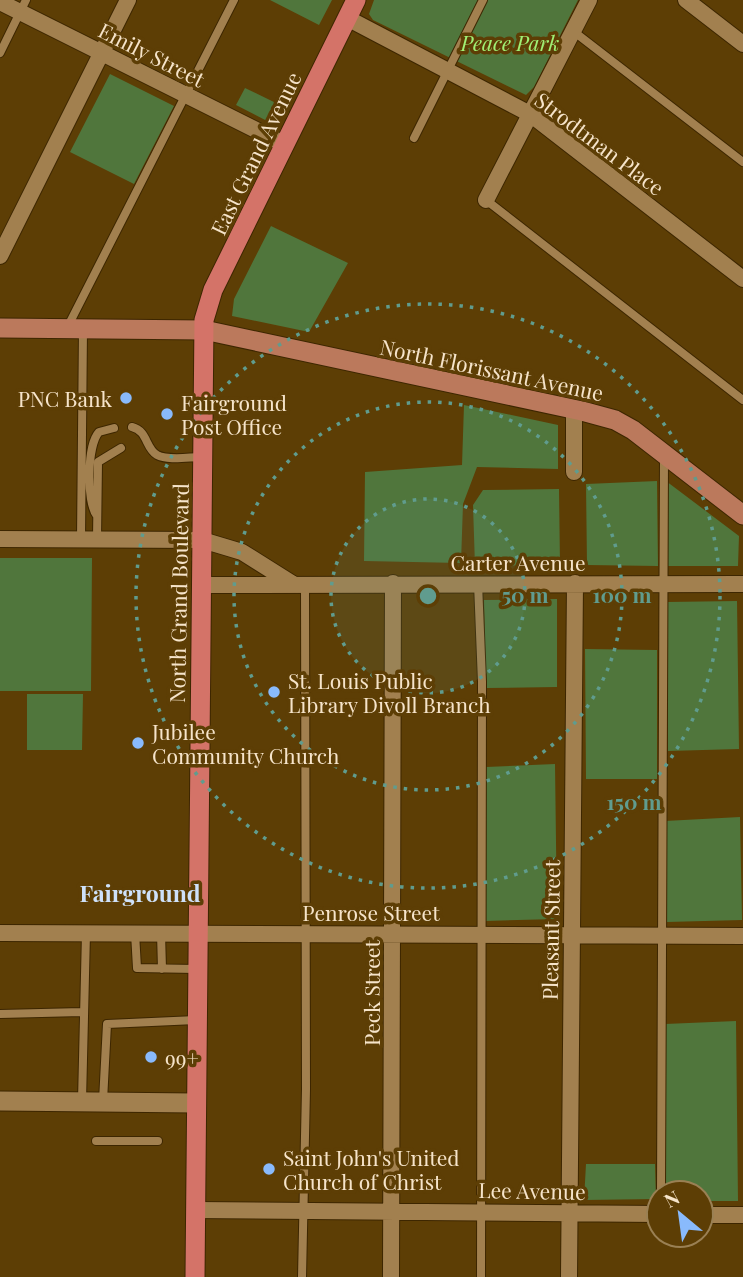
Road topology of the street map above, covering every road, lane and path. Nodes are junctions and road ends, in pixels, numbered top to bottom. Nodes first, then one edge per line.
1 (128, 0) edge
2 (234, 0) edge
3 (356, 0) edge
4 (483, 0) edge
5 (589, 0) edge
6 (686, 0) edge
7 (0, 2) edge
8 (23, 6) edge
9 (347, 18) junction
10 (573, 31) junction
11 (743, 44) edge
12 (101, 52) junction
13 (0, 53) edge
14 (448, 71) junction
15 (185, 95) junction
16 (530, 114) junction
17 (414, 138) dead end
18 (284, 144) junction
19 (743, 162) edge
20 (486, 200) joint
21 (0, 256) edge
22 (743, 279) edge
23 (0, 328) edge
24 (75, 328) junction
25 (204, 330) junction
26 (743, 400) edge
27 (574, 409) junction
28 (132, 427) dead end
29 (114, 428) dead end
30 (121, 448) dead end
31 (664, 453) junction
32 (202, 457) junction
33 (573, 472) dead end
34 (743, 515) edge
35 (97, 516) junction
36 (0, 539) edge
37 (89, 539) junction
38 (202, 540) junction
39 (393, 583) junction
40 (478, 583) junction
41 (575, 583) junction
42 (299, 584) junction
43 (665, 584) junction
44 (743, 584) edge
45 (201, 585) junction
46 (0, 933) edge
47 (86, 933) junction
48 (135, 933) junction
49 (161, 933) junction
50 (197, 933) junction
51 (392, 933) junction
52 (481, 933) junction
53 (305, 934) junction
54 (571, 936) junction
55 (662, 936) junction
56 (743, 936) edge
57 (162, 969) junction
58 (196, 969) junction
59 (82, 1012) junction
60 (0, 1014) edge
61 (196, 1020) junction
62 (0, 1101) edge
63 (82, 1101) junction
64 (103, 1101) junction
65 (195, 1103) junction
66 (96, 1141) dead end
67 (158, 1141) dead end
68 (661, 1179) edge
69 (195, 1210) junction
70 (304, 1211) junction
71 (391, 1212) junction
72 (481, 1213) junction
73 (569, 1214) junction
74 (645, 1214) edge
75 (715, 1215) edge
76 (743, 1215) edge
77 (195, 1277) edge
78 (302, 1277) edge
79 (391, 1277) edge
80 (481, 1277) edge
81 (569, 1277) edge

1 - 12 street
2 - 15 lane
3 - 9 main road, East Grand Avenue
4 - 14 lane
5 - 10 street
6 - 11 street
7 - 8 street, Emily Street
8 - 12 street, Emily Street
8 - 13 lane
9 - 14 street, Strodtman Place
9 - 18 main road, East Grand Avenue
10 - 16 street
10 - 19 lane
12 - 15 street, Emily Street
12 - 21 street
14 - 16 street, Strodtman Place
14 - 17 lane
15 - 18 street, Emily Street
15 - 24 lane
16 - 20 street
16 - 22 street, Strodtman Place
18 - 25 main road, East Grand Avenue
20 - 26 lane
23 - 24 main road, North Florissant Avenue
24 - 25 main road, North Florissant Avenue
24 - 37 lane
25 - 27 main road, North Florissant Avenue
25 - 32 main road, North Grand Boulevard
27 - 31 main road, North Florissant Avenue
27 - 33 street
28 - 32 lane
29 - 35 lane
30 - 35 lane
31 - 34 main road, North Florissant Avenue
31 - 43 lane
32 - 38 main road, North Grand Boulevard
35 - 37 lane
36 - 37 street
37 - 38 street
38 - 42 street
38 - 45 main road, North Grand Boulevard
39 - 40 street, Carter Avenue
39 - 42 street, Carter Avenue
39 - 51 street, Peck Street
40 - 41 street, Carter Avenue
40 - 52 lane
41 - 43 street, Carter Avenue
41 - 54 street, Pleasant Street
42 - 45 street, Carter Avenue
42 - 53 lane
43 - 44 street, Carter Avenue
43 - 55 lane
45 - 50 main road, North Grand Boulevard
46 - 47 street, Penrose Street
47 - 48 street, Penrose Street
47 - 59 lane
48 - 49 street, Penrose Street
48 - 57 lane
49 - 50 street, Penrose Street
49 - 57 lane
50 - 53 street, Penrose Street
50 - 58 main road, North Grand Boulevard
51 - 52 street, Penrose Street
51 - 53 street, Penrose Street
51 - 71 street, Peck Street
52 - 54 street, Penrose Street
52 - 72 lane
53 - 70 lane
54 - 55 street, Penrose Street
54 - 73 street, Pleasant Street
55 - 56 street, Penrose Street
55 - 68 lane
57 - 58 lane
58 - 61 main road, North Grand Boulevard
59 - 60 lane
59 - 63 lane
61 - 64 lane
61 - 65 main road, North Grand Boulevard
62 - 63 street
63 - 64 street
64 - 65 street
65 - 69 main road, North Grand Boulevard
66 - 67 lane
69 - 70 street, Lee Avenue
69 - 77 main road, North Grand Boulevard
70 - 71 street, Lee Avenue
70 - 78 lane
71 - 72 street, Lee Avenue
71 - 79 street, Peck Street
72 - 73 street, Lee Avenue
72 - 80 lane
73 - 74 street, Lee Avenue
73 - 81 street, Pleasant Street
75 - 76 street

